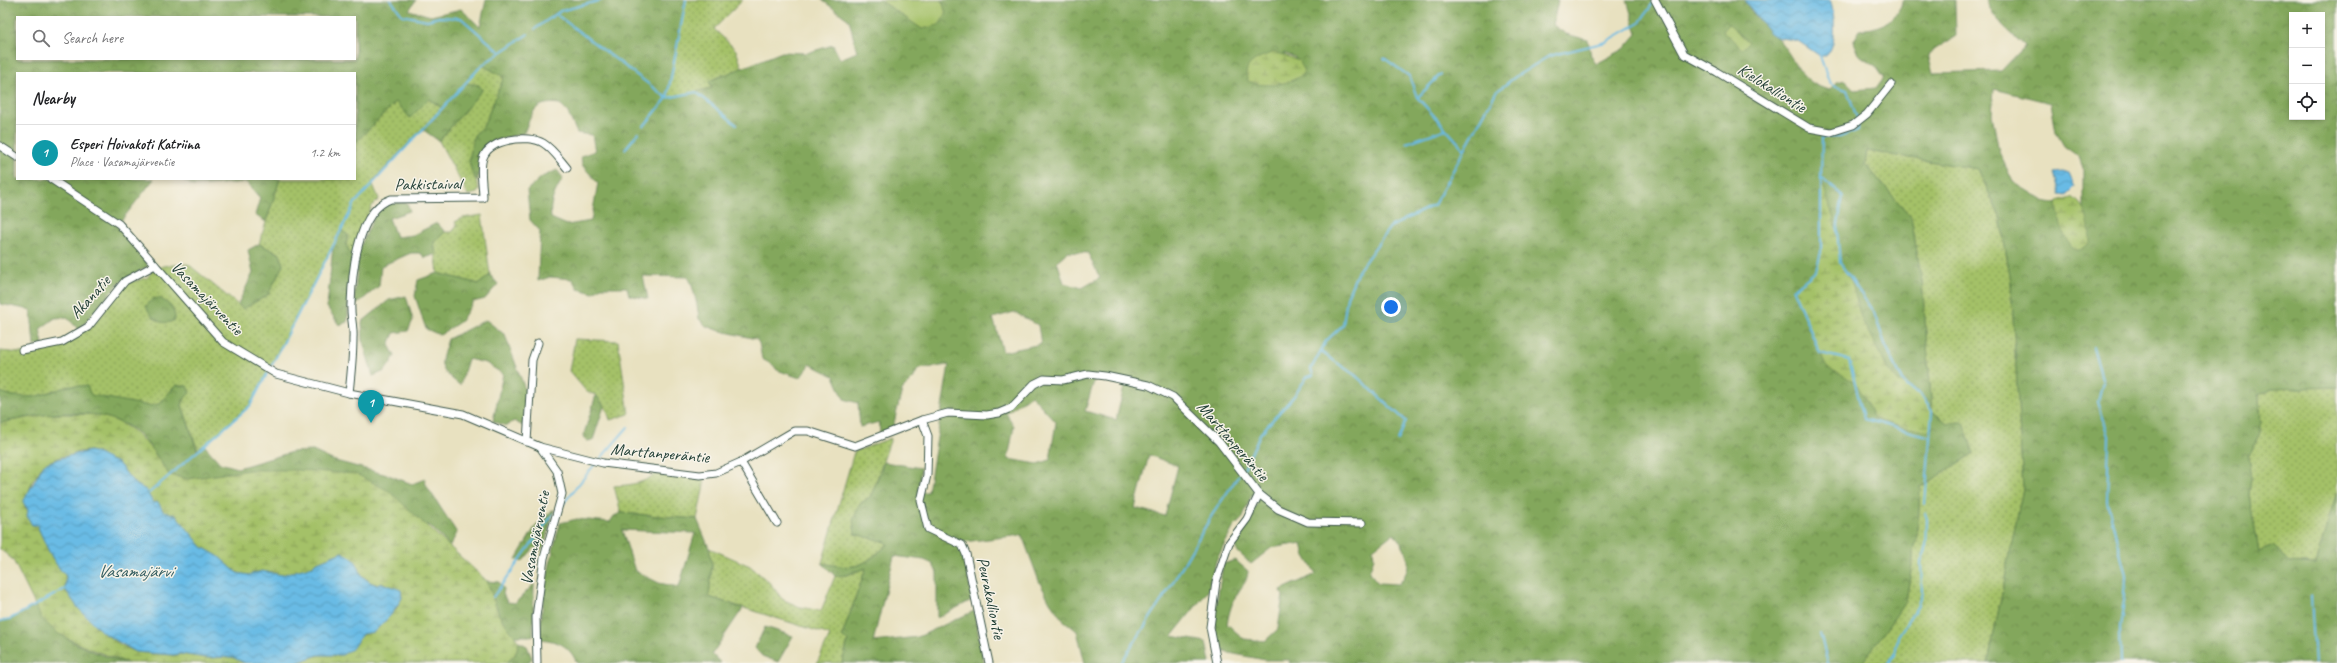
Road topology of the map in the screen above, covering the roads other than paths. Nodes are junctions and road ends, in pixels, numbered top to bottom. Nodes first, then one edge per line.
1 (1655, 0) edge
2 (1891, 84) dead end
3 (0, 146) edge
4 (16, 156) edge
5 (567, 168) dead end
6 (53, 180) edge
7 (154, 265) junction
8 (538, 343) dead end
9 (22, 350) dead end
10 (349, 393) junction
11 (922, 420) junction
12 (527, 442) junction
13 (540, 447) junction
14 (741, 462) junction
15 (1259, 494) junction
16 (1362, 523) dead end
17 (777, 524) dead end
18 (537, 663) edge
19 (989, 663) edge
20 (1217, 663) edge

1 - 2 street, Kielokalliontie
3 - 4 street
5 - 10 street, Pakkistaival
6 - 7 street, Vasamajärventie
7 - 9 street, Akanatie
7 - 10 street, Vasamajärventie
8 - 12 street
10 - 12 street, Vasamajärventie
11 - 14 street, Marttanperäntie
11 - 15 street, Marttanperäntie
11 - 19 street, Peurakalliontie
12 - 13 street, Vasamajärventie
13 - 14 street, Marttanperäntie
13 - 18 street, Vasamajärventie
14 - 17 street
15 - 16 street, Marttanperäntie
15 - 20 street

